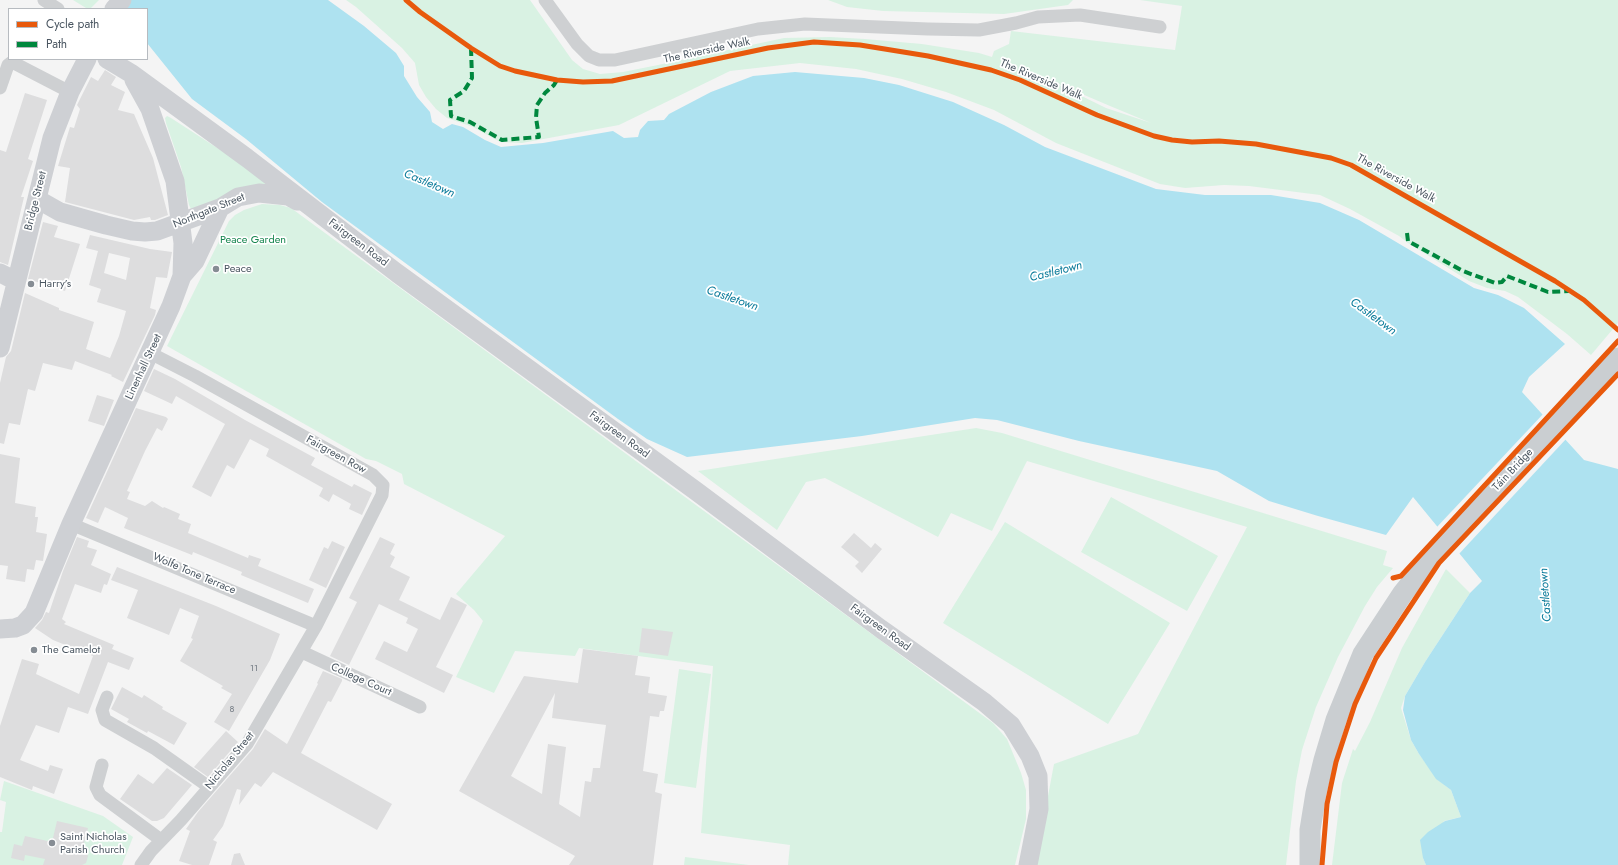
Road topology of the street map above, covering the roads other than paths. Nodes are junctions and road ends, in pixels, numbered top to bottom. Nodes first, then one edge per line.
1 (44, 0) edge
2 (545, 0) edge
3 (56, 8) edge
4 (1160, 27) dead end
5 (110, 60) edge
6 (87, 61) edge
7 (127, 67) edge
8 (0, 88) edge
9 (70, 92) junction
10 (37, 199) junction
11 (220, 208) junction
12 (313, 208) junction
13 (181, 222) junction
14 (182, 276) junction
15 (8, 277) edge
16 (0, 348) edge
17 (150, 353) junction
18 (1618, 358) edge
19 (71, 524) junction
20 (316, 626) junction
21 (0, 629) edge
22 (302, 652) junction
23 (107, 697) dead end
24 (420, 707) dead end
25 (102, 765) dead end
26 (209, 787) junction
27 (161, 840) junction
28 (141, 865) edge
29 (1028, 865) edge
30 (1310, 865) edge

1 - 3 street
2 - 4 street
5 - 7 main road, Fairgreen Road
6 - 9 main road, Bridge Street
7 - 12 main road, Fairgreen Road
7 - 13 main road, Linenhall Street
8 - 9 street
9 - 10 main road, Bridge Street
10 - 13 main road, Northgate Street
10 - 15 main road, Bridge Street
11 - 12 main road, Northgate Street
11 - 13 main road, Northgate Street
11 - 14 main road
12 - 29 main road, Fairgreen Road
13 - 14 main road, Linenhall Street
14 - 17 main road, Linenhall Street
15 - 16 main road, Bridge Street
17 - 19 main road, Linenhall Street
17 - 20 street, Fairgreen Row
18 - 30 main road, Táin Bridge
19 - 20 street, Wolfe Tone Terrace
19 - 21 main road, Linenhall Street
20 - 22 street, Nicholas Street
22 - 24 street, College Court
22 - 26 street, Nicholas Street
23 - 26 street
25 - 27 street
26 - 27 street, Nicholas Street
27 - 28 street, Nicholas Street

